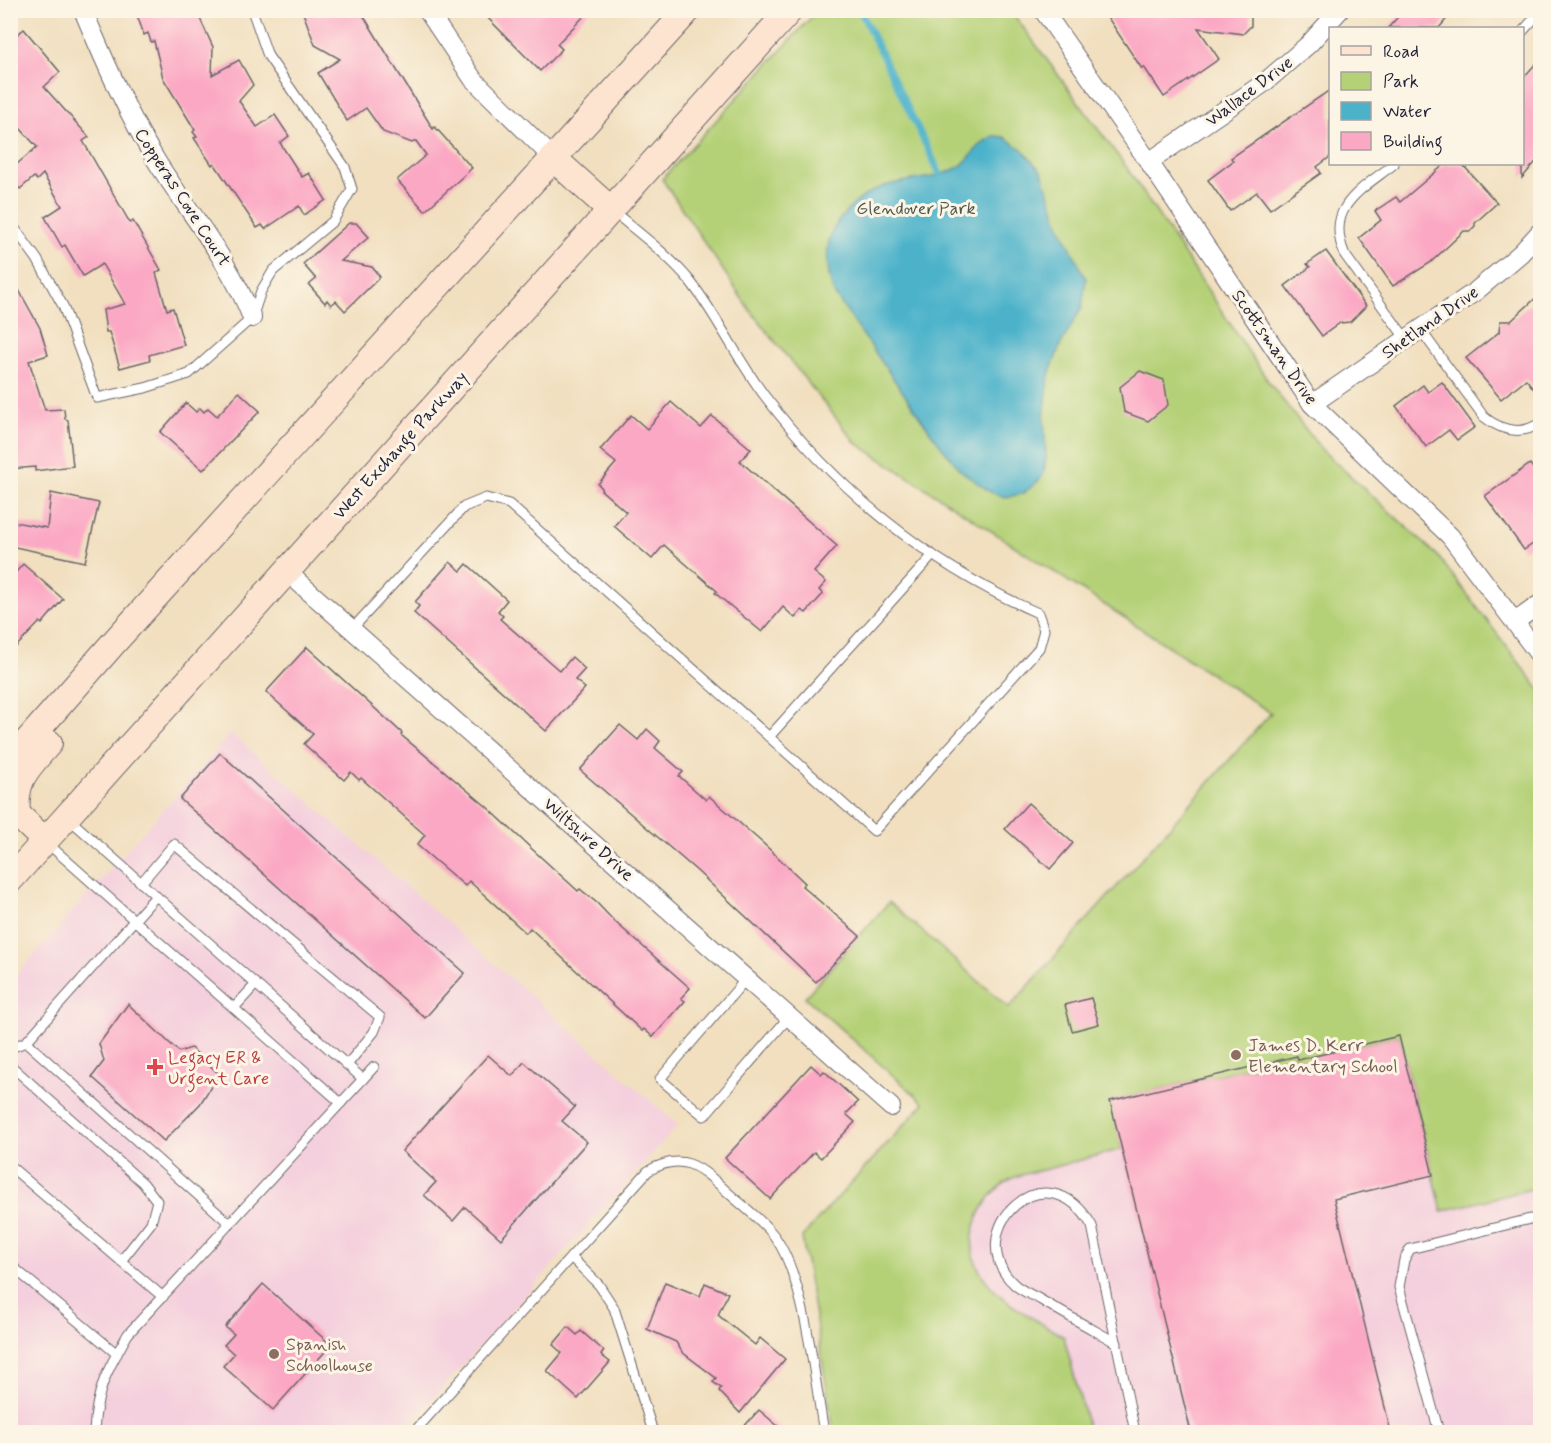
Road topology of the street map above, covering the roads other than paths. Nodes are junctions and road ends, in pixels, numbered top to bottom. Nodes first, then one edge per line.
1 (83, 10) edge
2 (252, 10) edge
3 (427, 10) edge
4 (688, 10) edge
5 (790, 10) edge
6 (1043, 10) edge
7 (1340, 10) edge
8 (1540, 12) edge
9 (1524, 30) edge
10 (553, 158) junction
11 (1149, 162) junction
12 (1393, 165) edge
13 (611, 210) junction
14 (10, 222) edge
15 (1540, 232) edge
16 (252, 318) junction
17 (1413, 334) junction
18 (1312, 404) junction
19 (1540, 423) edge
20 (933, 555) junction
21 (287, 572) junction
22 (156, 596) junction
23 (1540, 604) edge
24 (1516, 621) junction
25 (352, 629) junction
26 (1540, 656) edge
27 (769, 737) junction
28 (10, 761) edge
29 (67, 817) junction
30 (45, 841) junction
31 (10, 880) edge
32 (141, 883) junction
33 (156, 896) junction
34 (134, 920) junction
35 (746, 979) junction
36 (256, 984) junction
37 (234, 1008) junction
38 (789, 1017) junction
39 (26, 1042) junction
40 (10, 1048) edge
41 (10, 1065) edge
42 (347, 1065) junction
43 (374, 1067) dead end
44 (363, 1079) junction
45 (341, 1103) junction
46 (891, 1107) dead end
47 (10, 1166) edge
48 (1540, 1222) edge
49 (230, 1224) junction
50 (572, 1257) junction
51 (121, 1261) junction
52 (10, 1271) edge
53 (163, 1297) junction
54 (1117, 1343) junction
55 (117, 1354) junction
56 (94, 1432) edge
57 (414, 1432) edge
58 (653, 1432) edge
59 (824, 1432) edge
60 (1135, 1432) edge
61 (1439, 1432) edge

1 - 16 street, Copperas Cove Court
2 - 16 lane
3 - 10 street
4 - 10 main road
5 - 13 main road, West Exchange Parkway
6 - 11 street, Scottsman Drive
7 - 11 street, Wallace Drive
8 - 9 lane
10 - 13 main road
10 - 22 main road
11 - 18 street, Scottsman Drive
12 - 17 lane
13 - 20 lane
13 - 21 main road, West Exchange Parkway
14 - 16 lane
15 - 17 street, Shetland Drive
17 - 18 street, Shetland Drive
17 - 19 lane
18 - 24 street, Scottsman Drive
20 - 27 lane
20 - 27 lane
21 - 25 street, Wiltshire Drive
21 - 29 main road, West Exchange Parkway
22 - 28 main road
22 - 30 main road
23 - 24 street
24 - 26 street, Scottsman Drive
25 - 27 lane
25 - 35 street, Wiltshire Drive
29 - 30 main road, West Exchange Parkway
29 - 32 lane
30 - 31 main road, West Exchange Parkway
30 - 34 lane
32 - 33 lane
32 - 42 lane
33 - 34 lane
33 - 36 lane
34 - 37 lane
34 - 39 lane
35 - 38 street, Wiltshire Drive
35 - 38 lane
36 - 37 lane
36 - 42 lane
37 - 45 lane
38 - 46 street, Wiltshire Drive
39 - 40 lane
39 - 49 lane
41 - 51 lane
42 - 44 lane
43 - 44 lane
44 - 45 lane
45 - 49 lane
47 - 51 lane
48 - 61 lane
49 - 53 lane
50 - 57 lane
50 - 58 lane
50 - 59 lane
51 - 53 lane
52 - 55 lane
53 - 55 lane
54 - 54 lane
54 - 60 lane
55 - 56 lane

